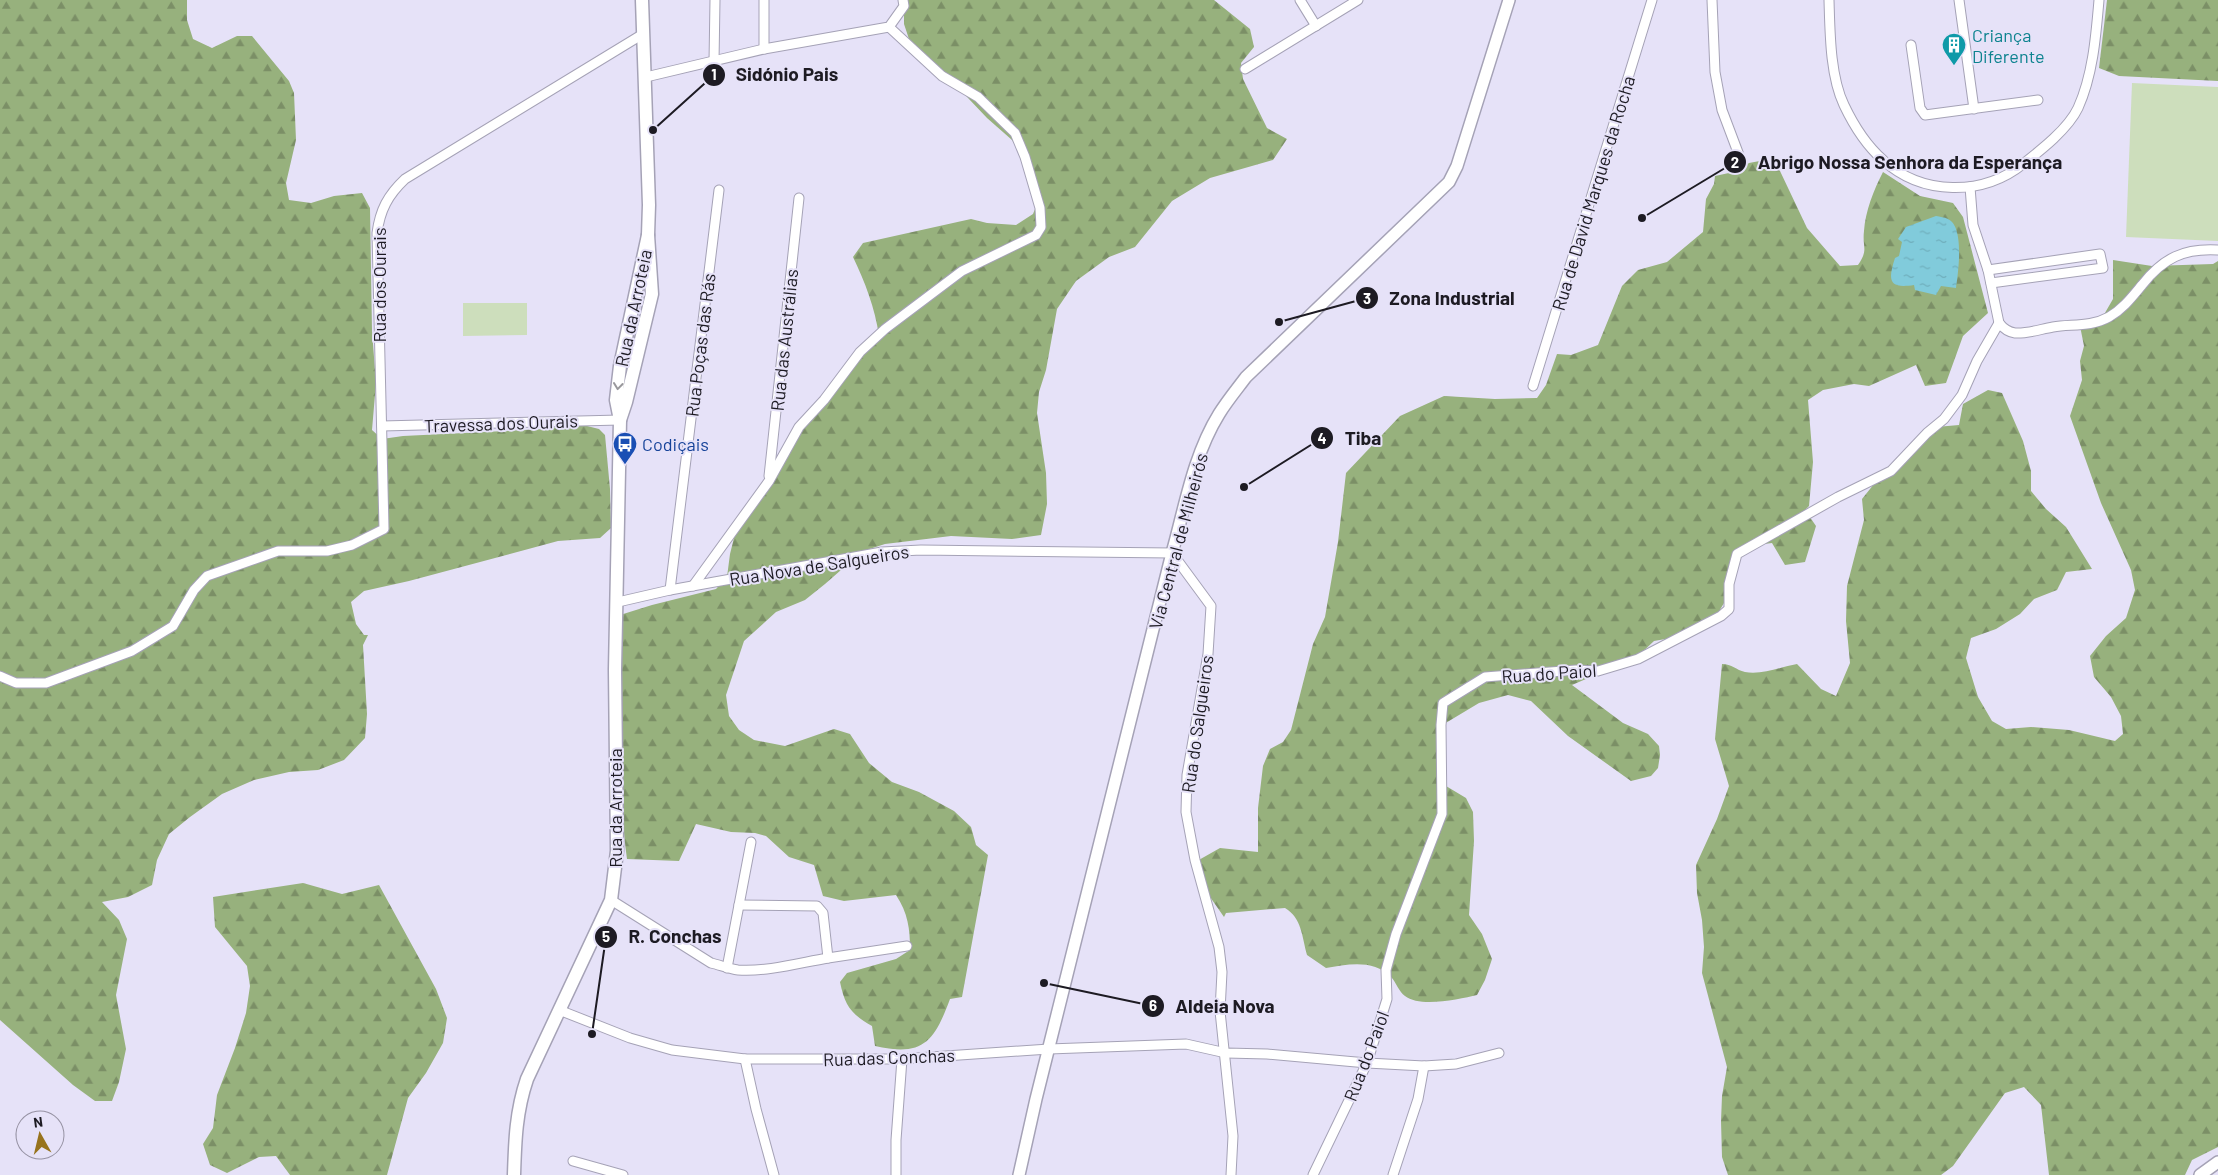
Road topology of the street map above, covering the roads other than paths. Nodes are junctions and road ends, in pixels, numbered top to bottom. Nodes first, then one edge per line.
1 (642, 0) edge
2 (715, 0) edge
3 (764, 0) edge
4 (902, 0) edge
5 (1300, 0) edge
6 (1358, 0) edge
7 (1510, 0) edge
8 (1712, 0) edge
9 (1829, 0) edge
10 (1959, 0) edge
11 (2099, 0) edge
12 (1649, 1) edge
13 (1316, 26) junction
14 (890, 27) junction
15 (643, 34) junction
16 (1911, 45) dead end
17 (764, 49) junction
18 (714, 62) junction
19 (1245, 69) dead end
20 (646, 77) junction
21 (2038, 100) dead end
22 (1974, 109) junction
23 (1742, 163) dead end
24 (1970, 187) junction
25 (719, 190) dead end
26 (799, 198) dead end
27 (2218, 250) edge
28 (1988, 270) junction
29 (1991, 283) junction
30 (1999, 323) junction
31 (1533, 386) dead end
32 (620, 420) junction
33 (382, 426) junction
34 (769, 481) junction
35 (1172, 553) junction
36 (693, 586) junction
37 (670, 590) junction
38 (618, 602) junction
39 (0, 676) edge
40 (752, 842) dead end
41 (611, 900) junction
42 (739, 905) junction
43 (908, 946) dead end
44 (828, 958) junction
45 (727, 968) junction
46 (559, 1010) junction
47 (1049, 1049) junction
48 (1226, 1053) junction
49 (1499, 1053) dead end
50 (745, 1059) junction
51 (902, 1059) junction
52 (1366, 1064) junction
53 (1424, 1066) junction
54 (573, 1161) dead end
55 (2218, 1162) edge
56 (514, 1175) edge
57 (623, 1175) edge
58 (774, 1175) edge
59 (896, 1175) edge
60 (1019, 1175) edge
61 (1230, 1175) edge
62 (1313, 1175) edge
63 (1393, 1175) edge
64 (2200, 1175) edge

1 - 15 main road, Rua da Arroteia
2 - 18 street
3 - 17 street
4 - 14 street
5 - 13 street
6 - 13 street
7 - 35 street, Via Central de Milheirós
8 - 23 street
9 - 24 street
10 - 22 street
11 - 24 street
12 - 31 street, Rua de David Marques da Rocha
13 - 19 street
14 - 17 street
14 - 34 street
15 - 20 main road, Rua da Arroteia
15 - 33 street, Rua dos Ourais
16 - 22 street
17 - 18 street
18 - 20 street
20 - 32 main road, Rua da Arroteia
21 - 22 street
24 - 28 street
25 - 37 street, Rua Poças das Rás
26 - 34 street, Rua das Austrálias
27 - 30 street
28 - 29 street
28 - 29 street
29 - 30 street
30 - 52 street, Rua do Paiol
32 - 33 street, Travessa dos Ourais
32 - 38 main road, Rua da Arroteia
33 - 39 street, Rua dos Ourais
34 - 36 street
35 - 36 street, Rua Nova de Salgueiros
35 - 47 street, Via Central de Milheirós
35 - 48 street, Rua do Salgueiros
36 - 37 street, Rua Nova de Salgueiros
37 - 38 street, Rua Nova de Salgueiros
38 - 41 main road, Rua da Arroteia
40 - 42 street
41 - 45 street
41 - 46 main road, Rua da Arroteia
42 - 44 street
42 - 45 street
43 - 44 street
44 - 45 street
46 - 50 street, Rua das Conchas
46 - 56 main road, Rua da Arroteia
47 - 48 street, Rua das Conchas
47 - 51 street, Rua das Conchas
47 - 60 street, Via Central de Milheirós
48 - 52 street, Rua das Conchas
48 - 61 street, Rua do Salgueiros
49 - 53 street, Rua das Conchas
50 - 51 street, Rua das Conchas
50 - 58 street
51 - 59 street
52 - 53 street, Rua das Conchas
52 - 62 street, Rua do Paiol
53 - 63 street
54 - 57 street
55 - 64 street

